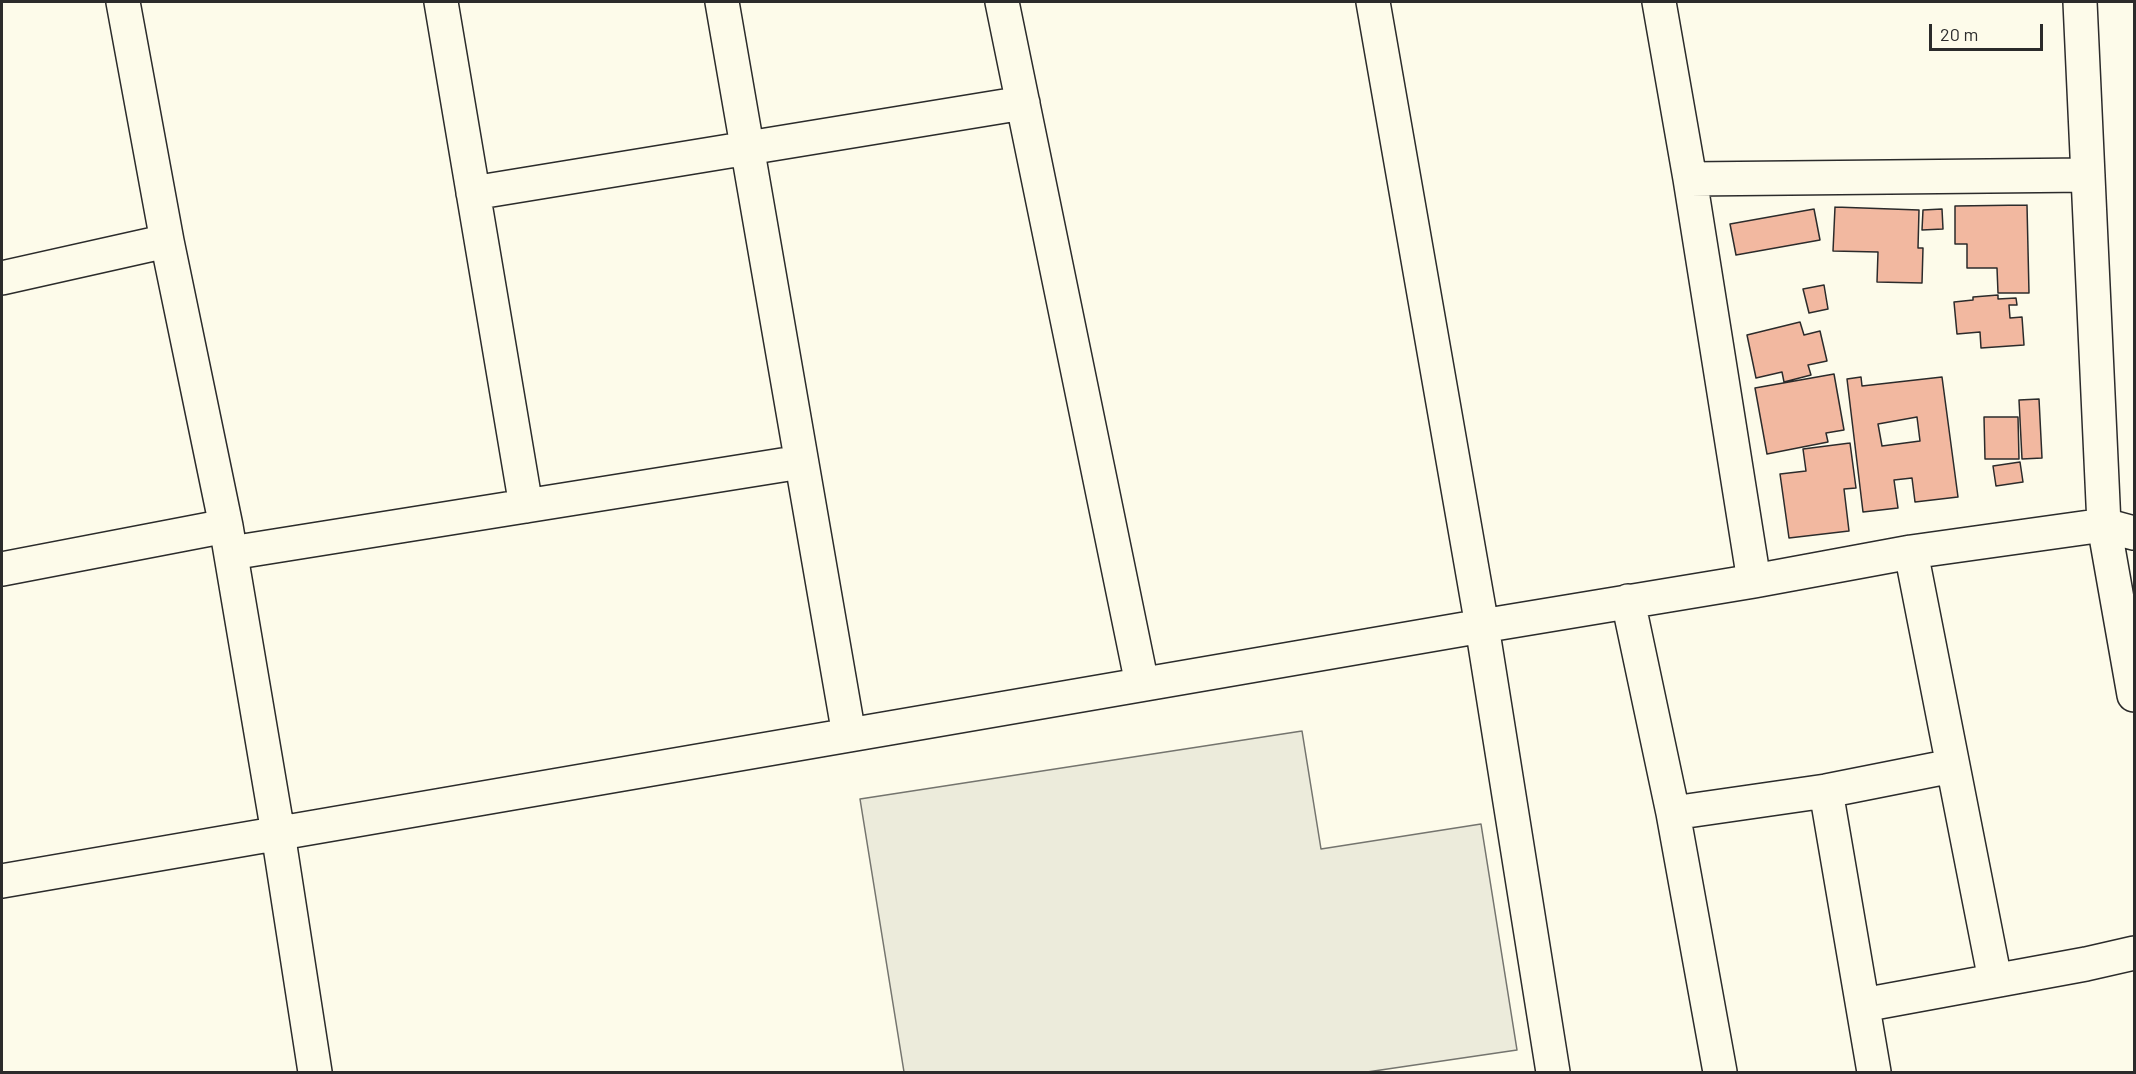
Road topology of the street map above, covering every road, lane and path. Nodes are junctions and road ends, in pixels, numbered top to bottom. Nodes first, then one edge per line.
1 (123, 2) edge
2 (441, 2) edge
3 (722, 2) edge
4 (1373, 2) edge
5 (1659, 2) edge
6 (2080, 2) edge
7 (1011, 3) edge
8 (1023, 103) junction
9 (747, 148) junction
10 (2088, 175) junction
11 (1690, 179) junction
12 (473, 192) junction
13 (167, 241) junction
14 (2, 278) edge
15 (801, 462) junction
16 (526, 506) junction
17 (2119, 529) edge
18 (228, 539) junction
19 (1911, 552) junction
20 (2, 569) edge
21 (1754, 581) junction
22 (1628, 601) junction
23 (1482, 626) junction
24 (1142, 684) junction
25 (2134, 695) edge
26 (849, 735) junction
27 (1952, 766) junction
28 (1826, 791) junction
29 (1672, 813) junction
30 (278, 833) junction
31 (2, 880) edge
32 (2134, 953) edge
33 (1995, 980) junction
34 (1863, 1005) junction
35 (1546, 1064) edge
36 (315, 1072) edge
37 (1720, 1072) edge
38 (1874, 1072) edge

1 - 13 street
2 - 12 street
3 - 9 street
4 - 23 street
5 - 11 street
6 - 10 street
7 - 8 street
8 - 9 street
8 - 24 street
9 - 12 street
9 - 15 street
10 - 11 street
10 - 17 street
11 - 21 street
12 - 16 street
13 - 14 street
13 - 18 street
15 - 16 street
15 - 26 street
16 - 18 street
17 - 19 street
17 - 25 street
18 - 20 street
18 - 30 street
19 - 21 street
19 - 27 street
21 - 22 street
22 - 23 street
22 - 29 street
23 - 24 street
23 - 35 street
24 - 26 street
26 - 30 street
27 - 28 street
27 - 33 street
28 - 29 street
28 - 34 street
29 - 37 street
30 - 31 street
30 - 36 street
32 - 33 street
33 - 34 street
34 - 38 street

